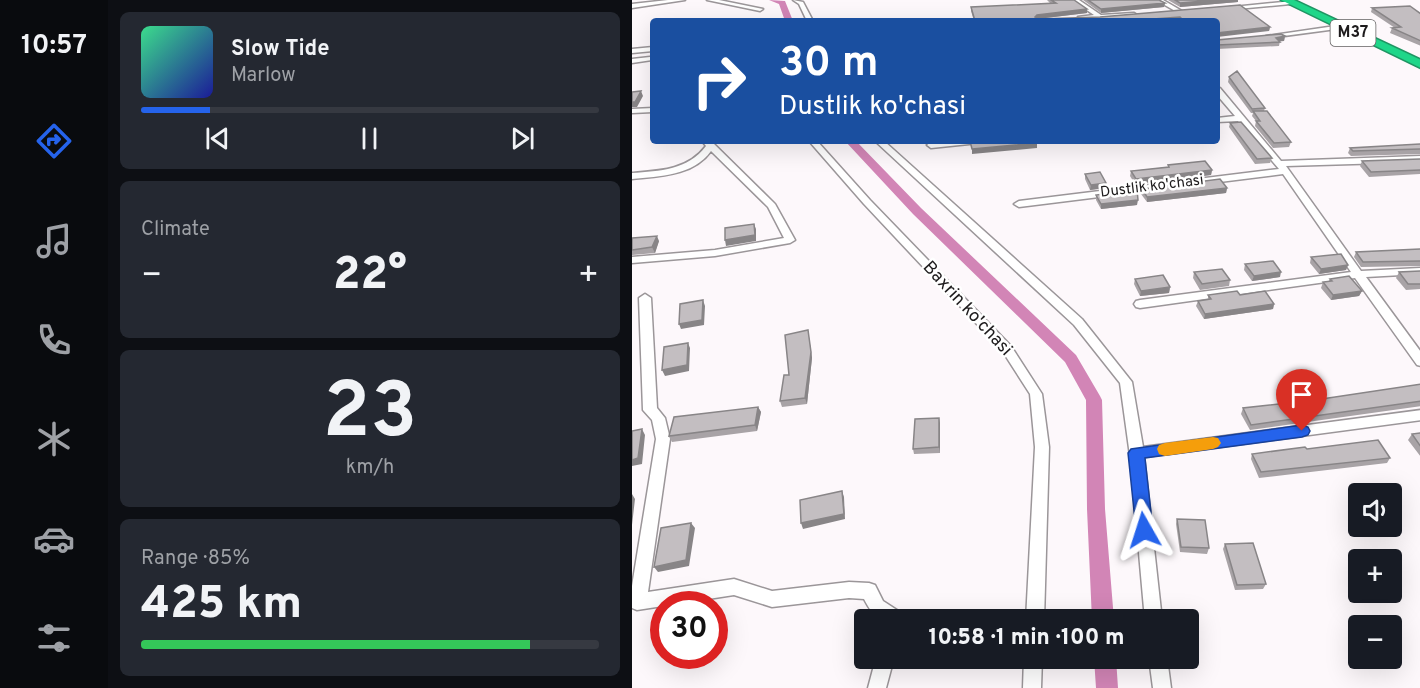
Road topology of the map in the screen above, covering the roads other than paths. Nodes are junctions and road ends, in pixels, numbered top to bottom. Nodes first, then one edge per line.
1 (682, 0) edge
2 (710, 0) edge
3 (740, 0) edge
4 (796, 0) edge
5 (1075, 0) edge
6 (1159, 0) edge
7 (1243, 0) edge
8 (1291, 1) edge
9 (632, 6) edge
10 (1254, 6) junction
11 (1220, 9) edge
12 (1168, 12) edge
13 (1145, 14) edge
14 (1100, 17) junction
15 (808, 18) edge
16 (1084, 18) edge
17 (1342, 27) junction
18 (1265, 36) edge
19 (632, 51) edge
20 (650, 56) edge
21 (650, 56) edge
22 (1421, 58) edge
23 (632, 61) edge
24 (1421, 65) edge
25 (1220, 94) edge
26 (650, 110) edge
27 (632, 111) edge
28 (1241, 118) junction
29 (1220, 120) edge
30 (708, 144) edge
31 (816, 144) edge
32 (882, 144) edge
33 (943, 144) edge
34 (931, 145) dead end
35 (1421, 159) edge
36 (1282, 167) junction
37 (632, 176) edge
38 (1019, 204) dead end
39 (632, 260) edge
40 (1421, 271) edge
41 (1358, 274) junction
42 (645, 298) dead end
43 (1140, 304) dead end
44 (1421, 362) edge
45 (1421, 415) edge
46 (1136, 453) junction
47 (636, 595) edge
48 (880, 609) edge
49 (1035, 609) edge
50 (1153, 609) edge
51 (882, 669) edge
52 (1033, 669) edge
53 (1159, 669) edge
54 (877, 688) edge
55 (1032, 688) edge
56 (1162, 688) edge

1 - 9 street
2 - 3 street
4 - 15 street
5 - 14 street
6 - 12 street
7 - 10 street
8 - 10 street
8 - 17 highway, M37
8 - 22 highway, M37
10 - 11 street
13 - 14 street
14 - 16 street
17 - 18 street
17 - 24 highway, M37
19 - 20 street
21 - 23 street
25 - 28 street
26 - 27 street
28 - 29 street
28 - 36 street
30 - 37 street
30 - 39 street
31 - 49 street, Baxrin ko'chasi
32 - 46 street
33 - 34 street
35 - 36 street, Dustlik ko'chasi
36 - 38 street, Dustlik ko'chasi
36 - 41 street
40 - 41 street
41 - 43 street
41 - 44 street
42 - 47 street
45 - 46 street
46 - 50 street
47 - 48 street
51 - 54 street
52 - 55 street
53 - 56 street

